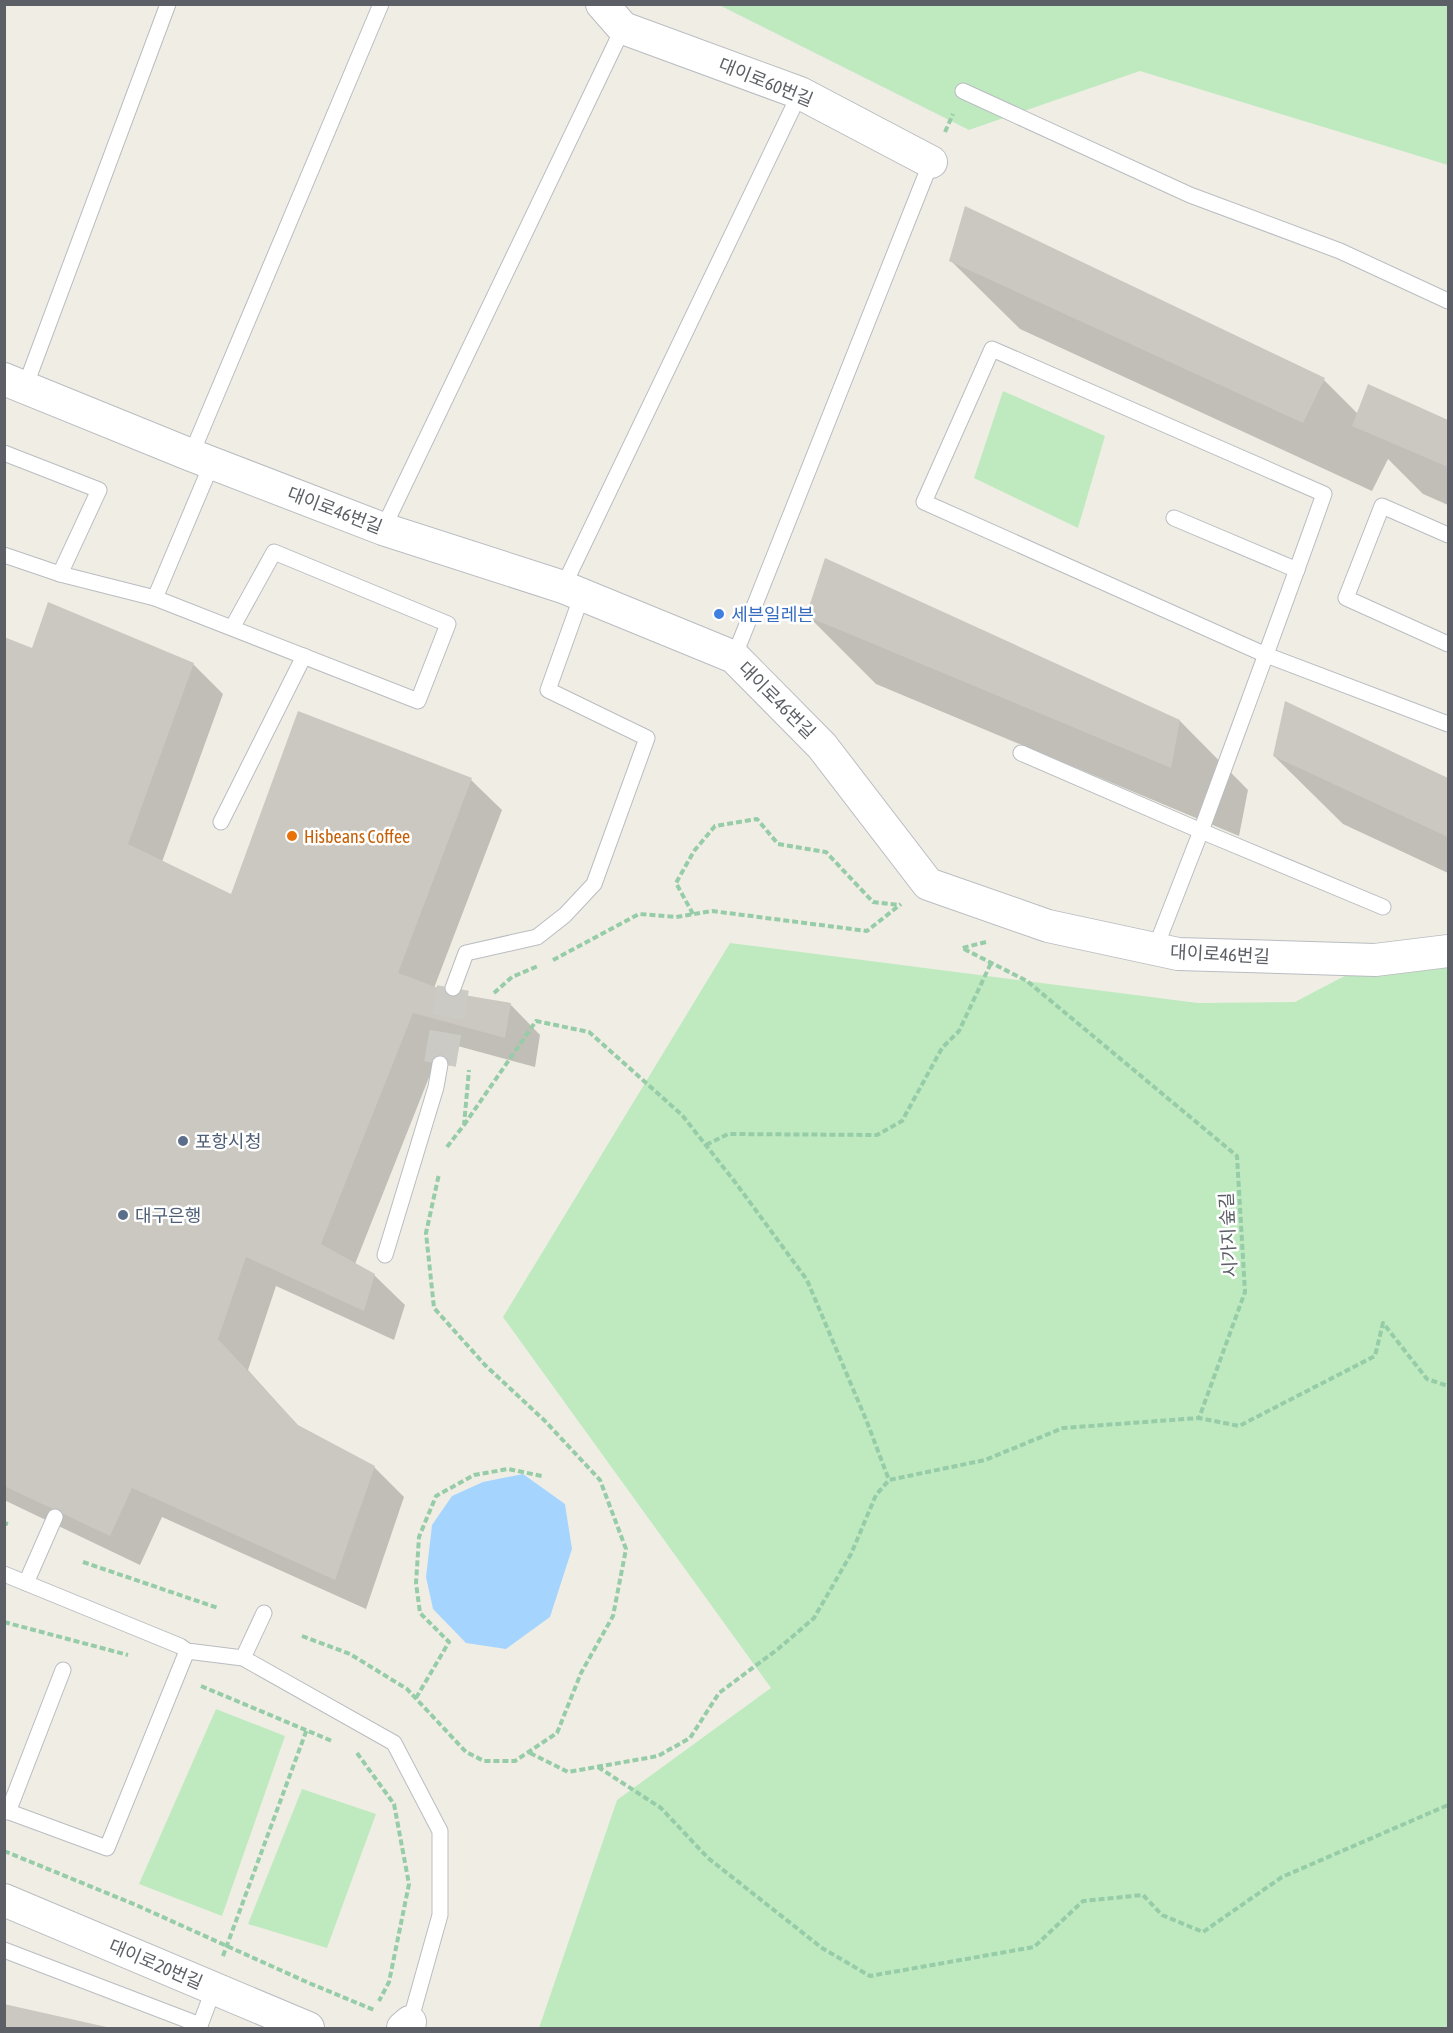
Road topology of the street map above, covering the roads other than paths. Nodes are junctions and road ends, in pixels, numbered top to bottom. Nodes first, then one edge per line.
1 (168, 4) edge
2 (381, 4) edge
3 (602, 4) edge
4 (623, 28) junction
5 (963, 91) road end
6 (800, 93) junction
7 (931, 162) joint
8 (1449, 301) edge
9 (15, 383) edge
10 (4, 453) edge
11 (201, 459) junction
12 (1174, 518) dead end
13 (383, 529) junction
14 (1449, 535) edge
15 (4, 555) edge
16 (1297, 570) junction
17 (60, 574) junction
18 (572, 591) junction
19 (155, 598) junction
20 (232, 628) junction
21 (1449, 644) edge
22 (1266, 655) junction
23 (304, 656) junction
24 (734, 657) junction
25 (1449, 724) edge
26 (1021, 753) dead end
27 (221, 822) dead end
28 (1201, 831) junction
29 (1383, 907) dead end
30 (1155, 949) junction
31 (1449, 951) edge
32 (453, 988) tunnel mouth
33 (440, 1064) tunnel mouth
34 (385, 1255) dead end
35 (55, 1517) dead end
36 (4, 1574) edge
37 (26, 1583) junction
38 (264, 1613) dead end
39 (186, 1651) junction
40 (243, 1658) junction
41 (63, 1670) dead end
42 (6, 1811) edge
43 (4, 1900) edge
44 (4, 1950) edge
45 (214, 1988) junction
46 (406, 2025) edge
47 (200, 2027) edge
48 (308, 2028) edge

1 - 9 lane
2 - 11 lane
3 - 4 street, 대이로60번길
4 - 6 street, 대이로60번길
4 - 13 lane
5 - 8 lane
6 - 7 street, 대이로60번길
6 - 18 lane
7 - 24 lane
9 - 11 street, 대이로46번길
10 - 17 lane
11 - 13 street, 대이로46번길
11 - 19 lane
12 - 16 lane
13 - 18 street, 대이로46번길
14 - 21 lane
15 - 17 lane
16 - 22 lane
16 - 22 lane
17 - 19 lane
18 - 24 street, 대이로46번길
18 - 32 lane
19 - 20 lane
20 - 23 lane
20 - 23 lane
22 - 25 lane
22 - 28 lane
23 - 27 lane
24 - 30 street, 대이로46번길
26 - 28 lane
28 - 29 lane
28 - 30 lane
30 - 31 street, 대이로46번길
33 - 34 lane
35 - 37 lane
36 - 37 lane
37 - 39 lane
38 - 40 lane
39 - 40 lane
39 - 42 lane
40 - 46 lane
41 - 42 lane
43 - 45 street, 대이로20번길
44 - 47 lane
45 - 47 lane
45 - 48 street, 대이로20번길

